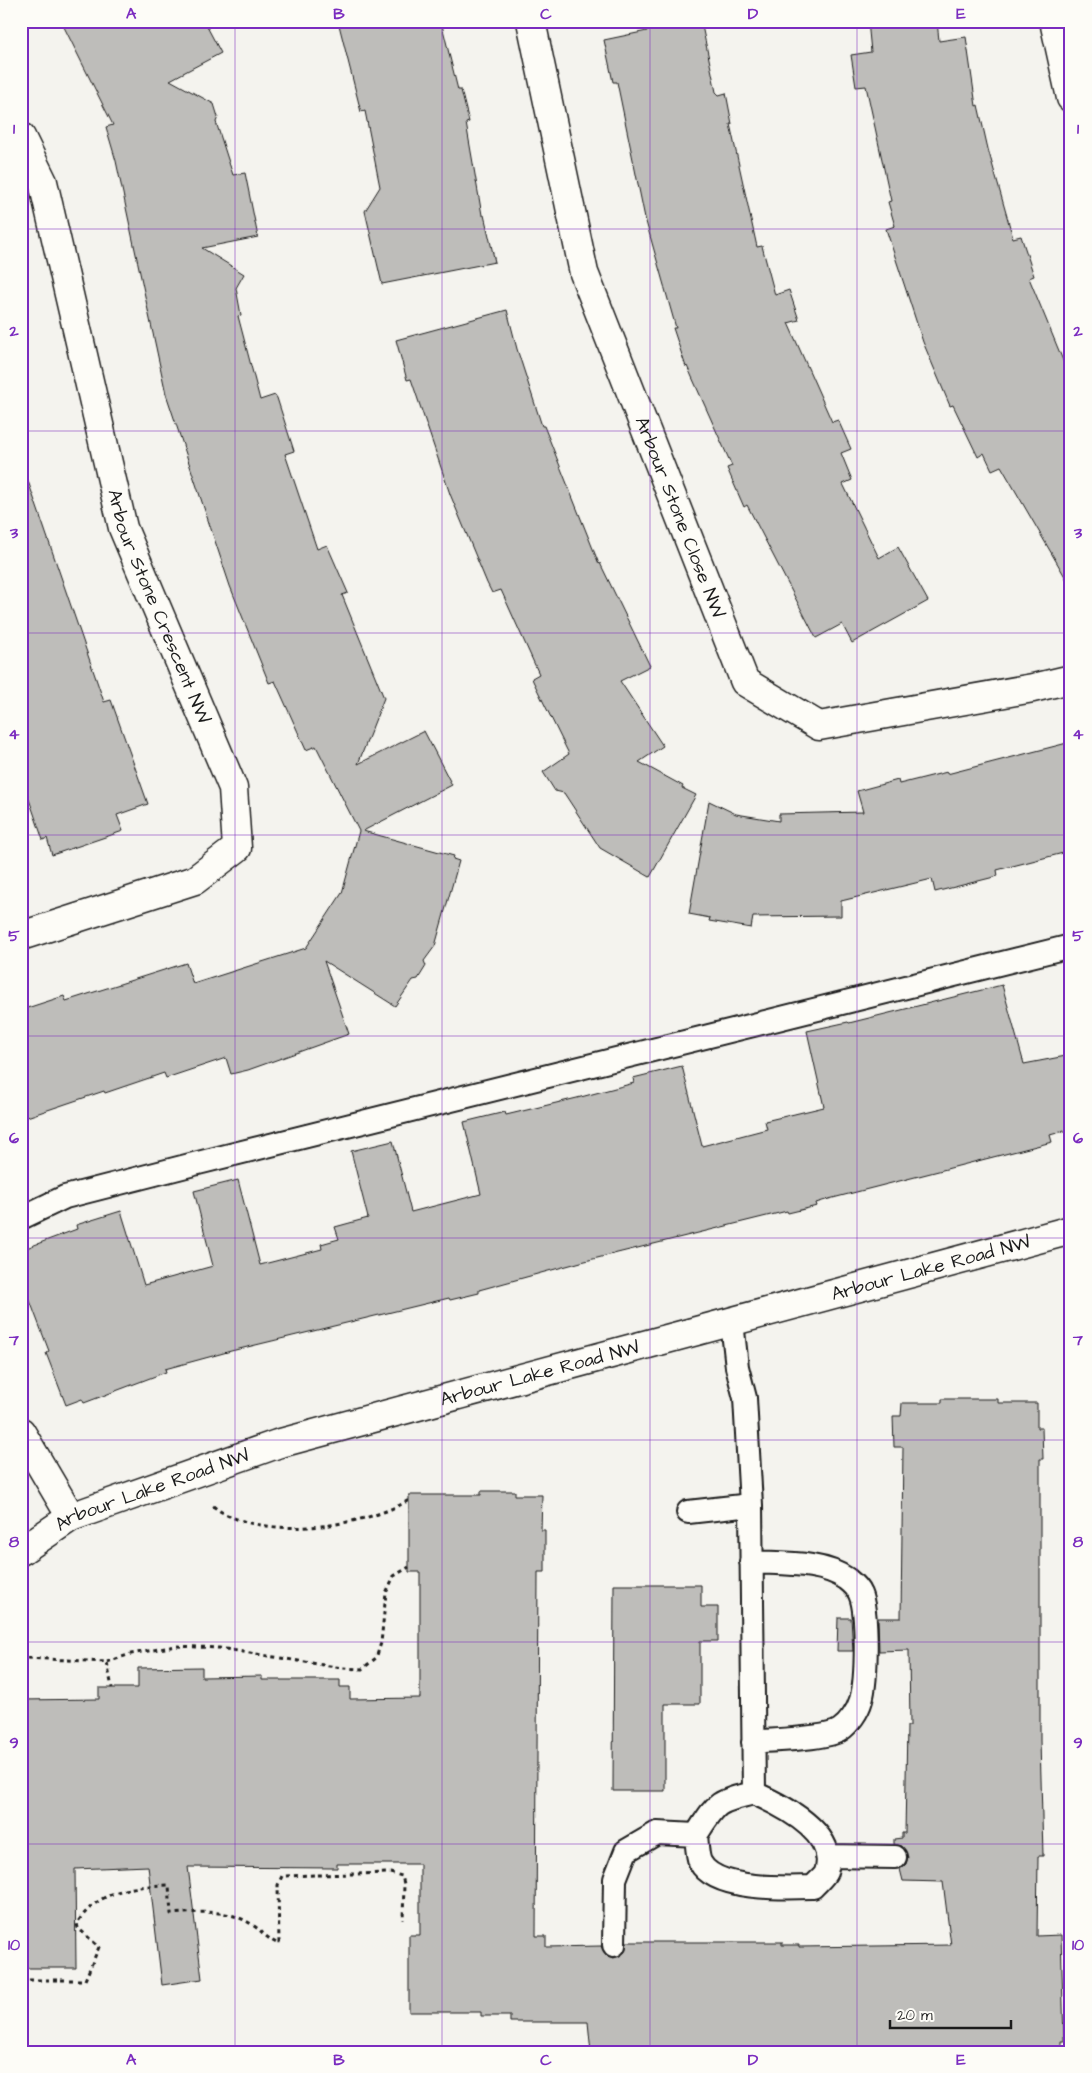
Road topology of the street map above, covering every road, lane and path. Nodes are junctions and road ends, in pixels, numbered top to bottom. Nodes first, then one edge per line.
1 (531, 21) edge
2 (1054, 21) edge
3 (1071, 98) edge
4 (21, 137) edge
5 (1071, 678) edge
6 (21, 936) edge
7 (1071, 946) edge
8 (21, 1218) edge
9 (1071, 1230) edge
10 (732, 1322) junction
11 (21, 1432) edge
12 (409, 1500) dead end
13 (750, 1505) junction
14 (213, 1506) dead end
15 (688, 1512) dead end
16 (71, 1517) junction
17 (21, 1551) edge
18 (751, 1562) junction
19 (409, 1567) dead end
20 (21, 1662) edge
21 (107, 1662) junction
22 (112, 1688) dead end
23 (753, 1742) junction
24 (754, 1793) junction
25 (696, 1835) junction
26 (828, 1856) junction
27 (895, 1858) dead end
28 (403, 1920) dead end
29 (614, 1945) dead end
30 (21, 1980) edge

1 - 5 street, Arbour Stone Close NW
2 - 3 street
4 - 6 street, Arbour Stone Crescent NW
7 - 8 lane
9 - 10 street, Arbour Lake Road NW
10 - 13 lane
10 - 16 street, Arbour Lake Road NW
11 - 16 street
12 - 14 path
13 - 15 lane
13 - 18 lane
16 - 17 street, Arbour Lake Road NW
18 - 23 lane
18 - 23 lane
19 - 21 path
20 - 21 path
21 - 22 path
23 - 24 lane
24 - 25 lane
24 - 26 lane
25 - 26 lane
25 - 29 lane
26 - 27 lane
28 - 30 path

